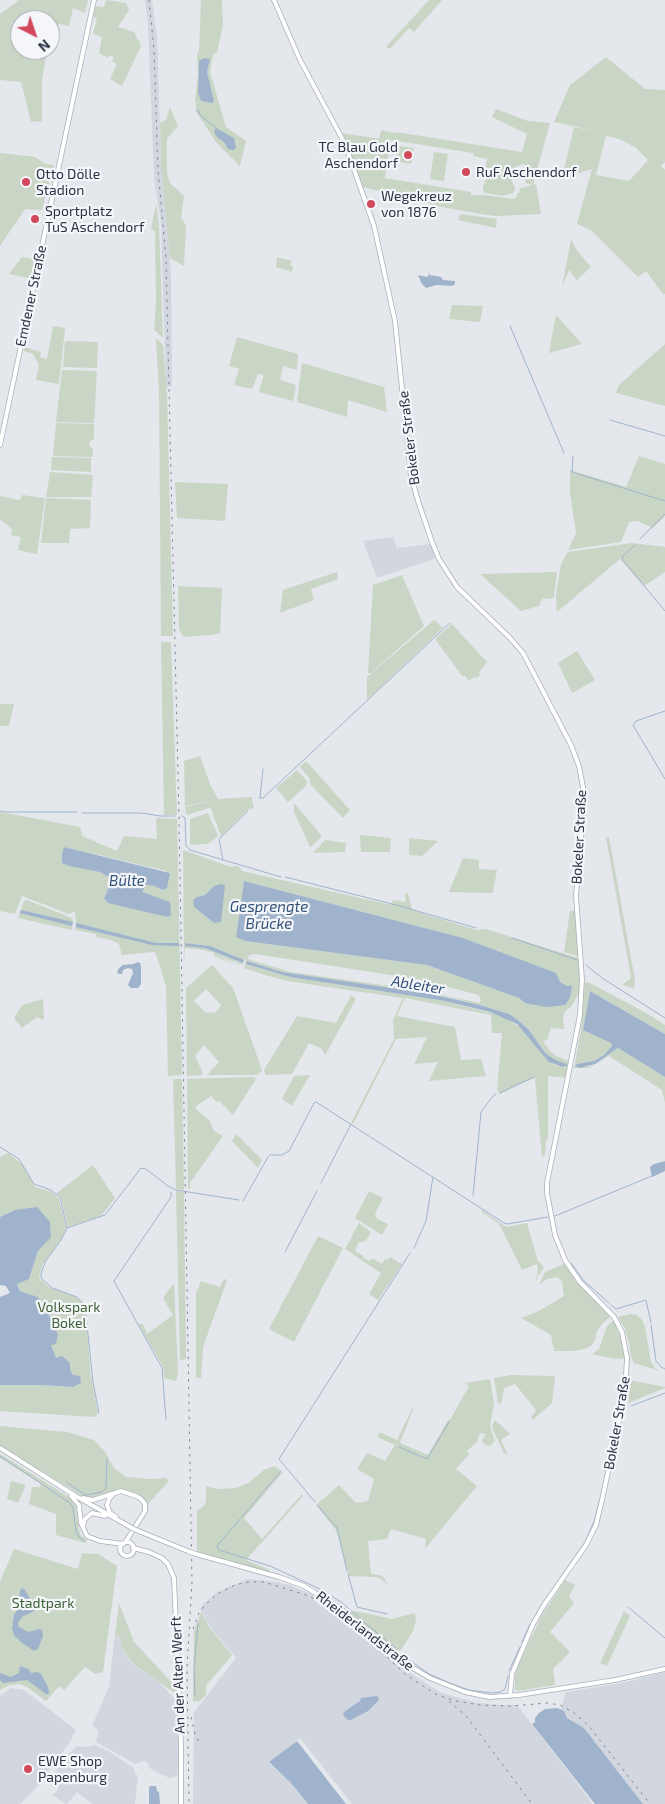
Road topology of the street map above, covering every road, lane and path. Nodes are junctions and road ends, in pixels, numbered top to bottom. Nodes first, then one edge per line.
1 (94, 0) edge
2 (274, 0) edge
3 (0, 445) edge
4 (0, 1448) edge
5 (67, 1490) junction
6 (114, 1492) junction
7 (74, 1495) junction
8 (110, 1516) junction
9 (121, 1522) junction
10 (83, 1528) junction
11 (124, 1545) junction
12 (133, 1550) junction
13 (665, 1669) edge
14 (510, 1696) junction
15 (181, 1804) edge

1 - 3 street, Emdener Straße
2 - 14 street, Bokeler Straße
4 - 5 street, Rheiderlandstraße
5 - 7 street, Rheiderlandstraße
5 - 10 street
6 - 7 street
6 - 9 street
6 - 11 street
7 - 8 street, Rheiderlandstraße
8 - 9 street, Rheiderlandstraße
8 - 10 street
9 - 14 street, Rheiderlandstraße, bridge
10 - 11 street
11 - 12 street
11 - 12 street, An der Alten Werft
12 - 15 street, An der Alten Werft
13 - 14 street, Rheiderlandstraße

